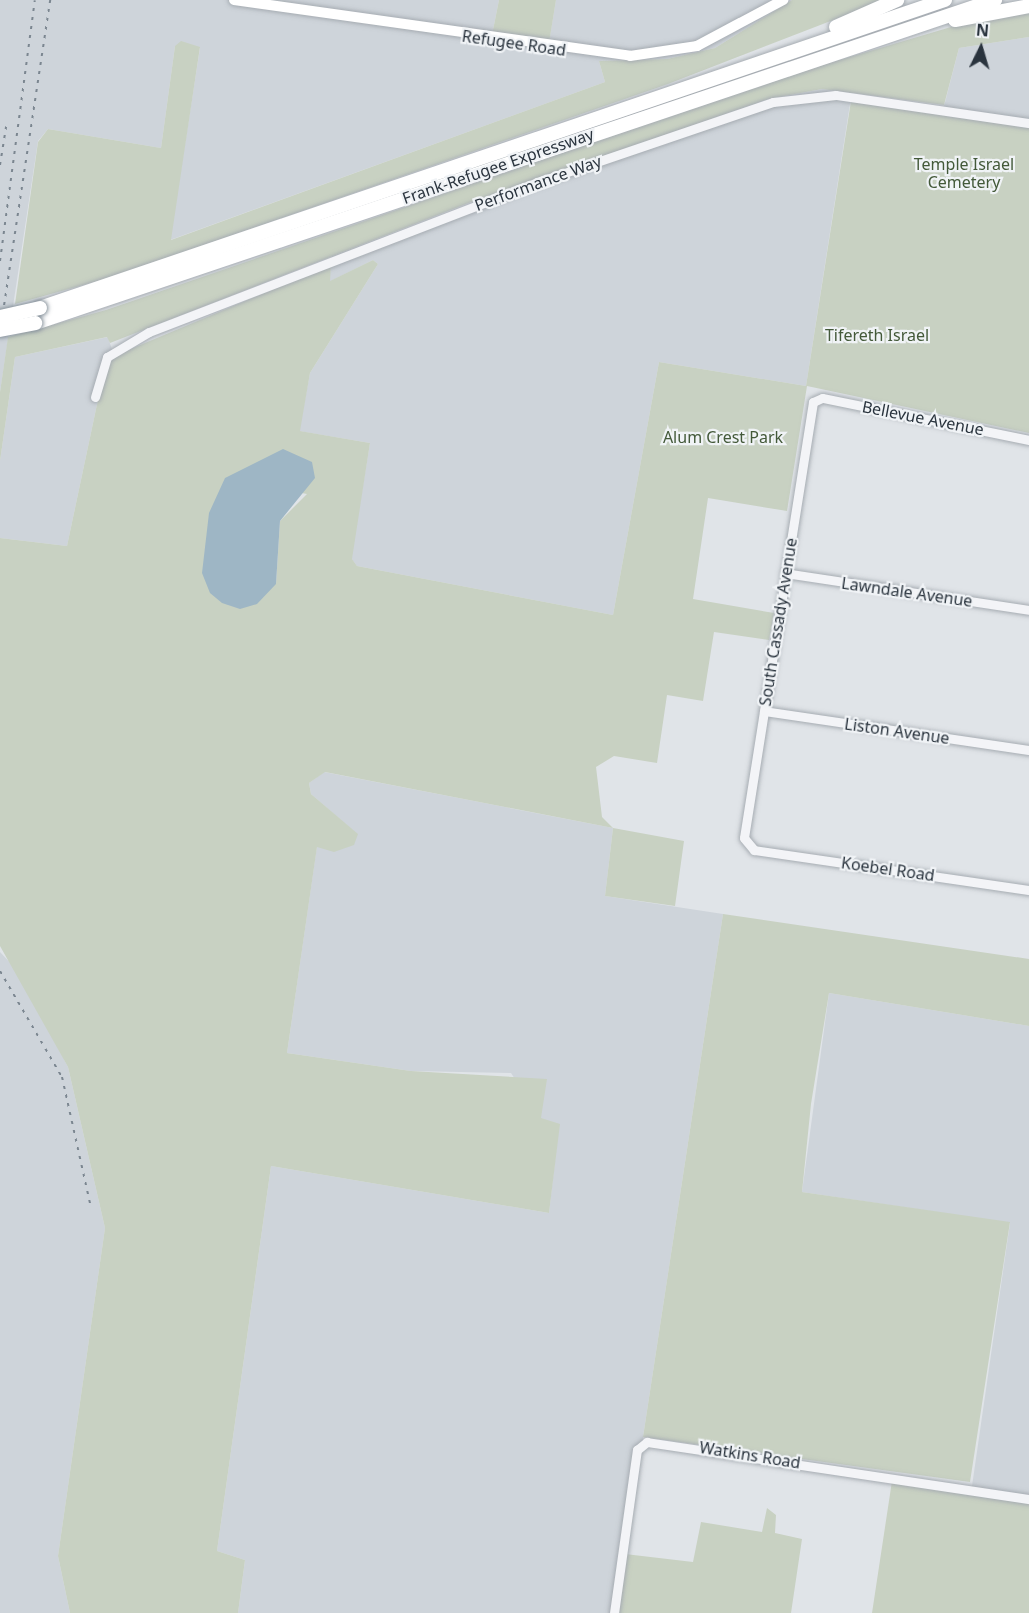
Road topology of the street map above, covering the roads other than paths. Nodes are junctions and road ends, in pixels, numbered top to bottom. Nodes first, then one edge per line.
1 (234, 0) edge
2 (783, 0) edge
3 (897, 0) edge
4 (945, 0) edge
5 (995, 0) edge
6 (1029, 6) edge
7 (891, 31) junction
8 (766, 60) junction
9 (1029, 123) edge
10 (0, 317) edge
11 (0, 330) edge
12 (95, 398) dead end
13 (817, 399) joint
14 (1029, 440) edge
15 (785, 573) junction
16 (1029, 610) edge
17 (764, 711) junction
18 (1029, 750) edge
19 (747, 847) joint
20 (1029, 890) edge
21 (1029, 1498) edge
22 (614, 1613) edge

1 - 2 main road, Refugee Road
3 - 8 highway
4 - 8 highway, Frank-Refugee Expressway
5 - 7 highway, Frank-Refugee Expressway
6 - 7 highway
7 - 11 highway, Frank-Refugee Expressway, bridge
8 - 10 highway, Frank-Refugee Expressway, bridge
9 - 12 street, Performance Way
13 - 14 street, Bellevue Avenue
13 - 15 street, South Cassady Avenue
15 - 16 street, Lawndale Avenue
15 - 17 street, South Cassady Avenue
17 - 18 street, Liston Avenue
17 - 19 street, South Cassady Avenue
19 - 20 street, Koebel Road
21 - 22 street, Watkins Road

